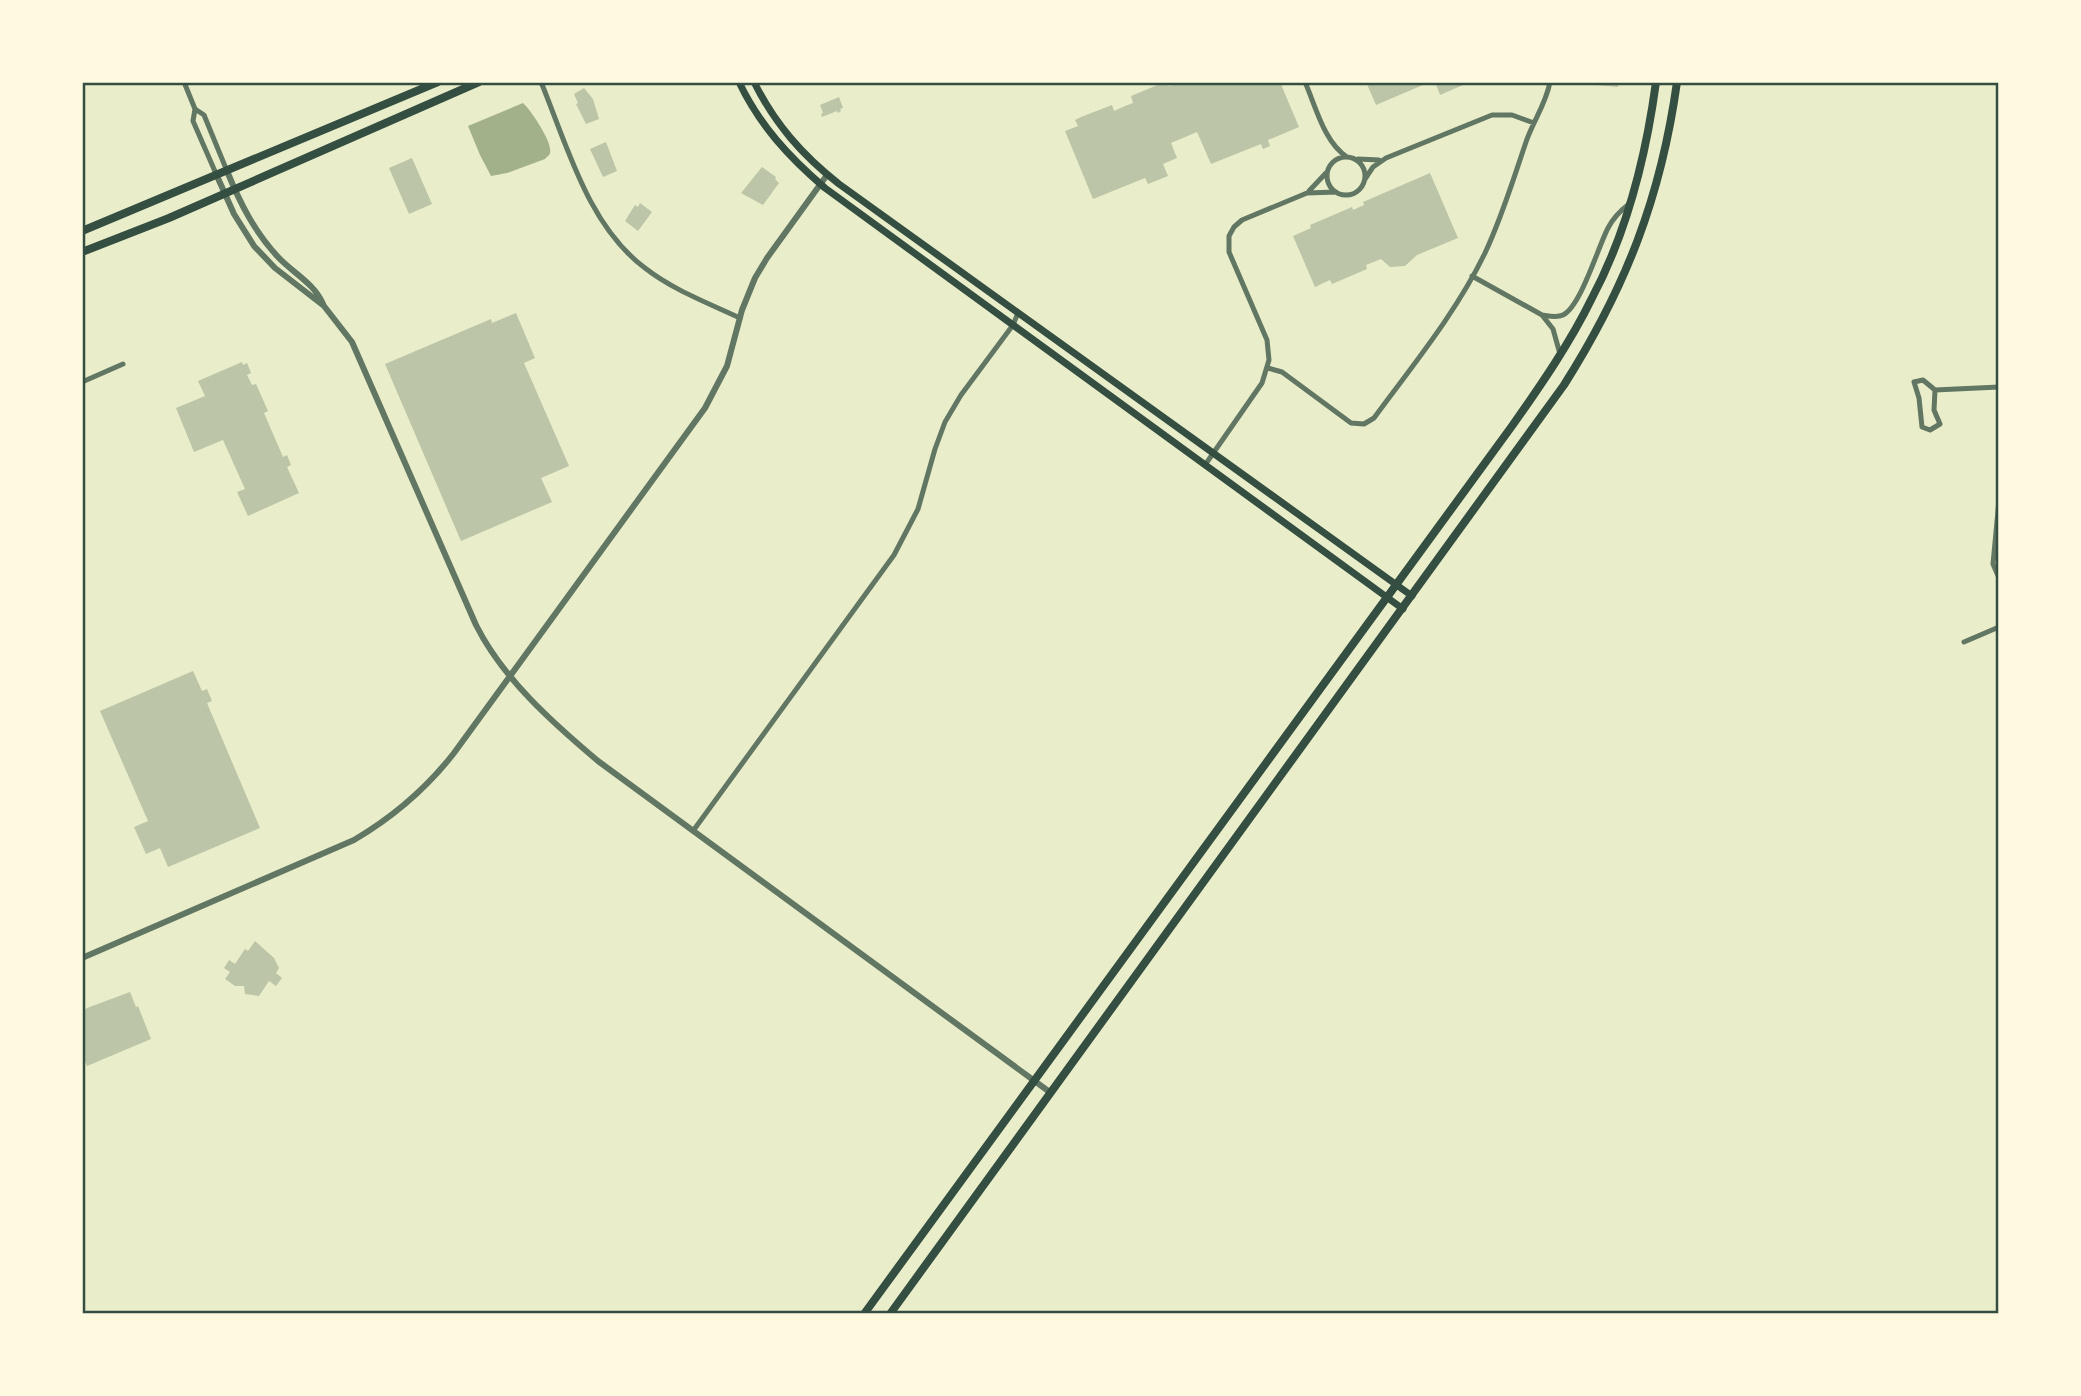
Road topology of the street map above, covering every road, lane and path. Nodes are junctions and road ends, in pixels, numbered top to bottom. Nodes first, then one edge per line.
1 (184, 82) edge
2 (438, 82) edge
3 (479, 82) edge
4 (541, 82) edge
5 (739, 82) edge
6 (754, 82) edge
7 (1305, 82) edge
8 (1550, 82) edge
9 (1656, 82) edge
10 (1676, 82) edge
11 (195, 109) junction
12 (1534, 123) junction
13 (1330, 139) junction
14 (1350, 158) junction
15 (1386, 158) junction
16 (1329, 168) junction
17 (227, 171) junction
18 (827, 175) junction
19 (216, 176) junction
20 (1365, 179) junction
21 (820, 184) junction
22 (234, 190) junction
23 (1336, 192) junction
24 (1307, 193) junction
25 (224, 194) junction
26 (1629, 204) junction
27 (82, 231) edge
28 (82, 252) edge
29 (1472, 276) junction
30 (324, 306) junction
31 (1018, 313) junction
32 (1542, 315) junction
33 (740, 318) junction
34 (1013, 325) junction
35 (1560, 354) junction
36 (123, 364) dead end
37 (1268, 368) junction
38 (82, 382) edge
39 (1999, 387) edge
40 (1935, 390) junction
41 (1212, 453) junction
42 (1205, 465) junction
43 (1999, 500) edge
44 (1999, 578) edge
45 (1396, 585) junction
46 (1412, 596) junction
47 (1387, 597) junction
48 (1403, 609) junction
49 (1999, 627) edge
50 (1964, 642) dead end
51 (511, 675) junction
52 (693, 831) junction
53 (82, 958) edge
54 (1035, 1081) junction
55 (1051, 1093) junction
56 (864, 1314) edge
57 (890, 1314) edge

1 - 11 street
2 - 17 main road
3 - 22 main road
4 - 33 street
5 - 21 main road
6 - 18 main road
7 - 13 street
8 - 12 street
9 - 26 main road
10 - 46 main road
11 - 17 street
11 - 19 street
12 - 15 street
12 - 29 street
13 - 14 street
13 - 16 street
14 - 15 street
14 - 16 street
14 - 20 street
15 - 20 street
16 - 23 street
16 - 24 street
17 - 19 main road
17 - 22 street
18 - 21 street
18 - 31 main road
19 - 25 street
19 - 27 main road
20 - 23 street
21 - 33 street
21 - 34 main road
22 - 25 main road
22 - 30 street
23 - 24 street
24 - 37 street
25 - 28 main road
25 - 30 street
26 - 32 street
26 - 35 main road
29 - 32 street
29 - 37 street
30 - 51 street
31 - 34 street
31 - 41 main road
32 - 35 street
33 - 51 street
34 - 42 main road
34 - 52 street
35 - 45 main road
36 - 38 street
37 - 41 street
39 - 40 street
40 - 40 street
41 - 42 street
41 - 45 main road
42 - 47 main road
43 - 44 street
45 - 46 main road
45 - 47 main road
46 - 48 main road
47 - 48 main road
47 - 54 main road
48 - 55 main road
49 - 50 street
51 - 52 street
51 - 53 street
52 - 54 street
54 - 55 street
54 - 56 main road
55 - 57 main road

